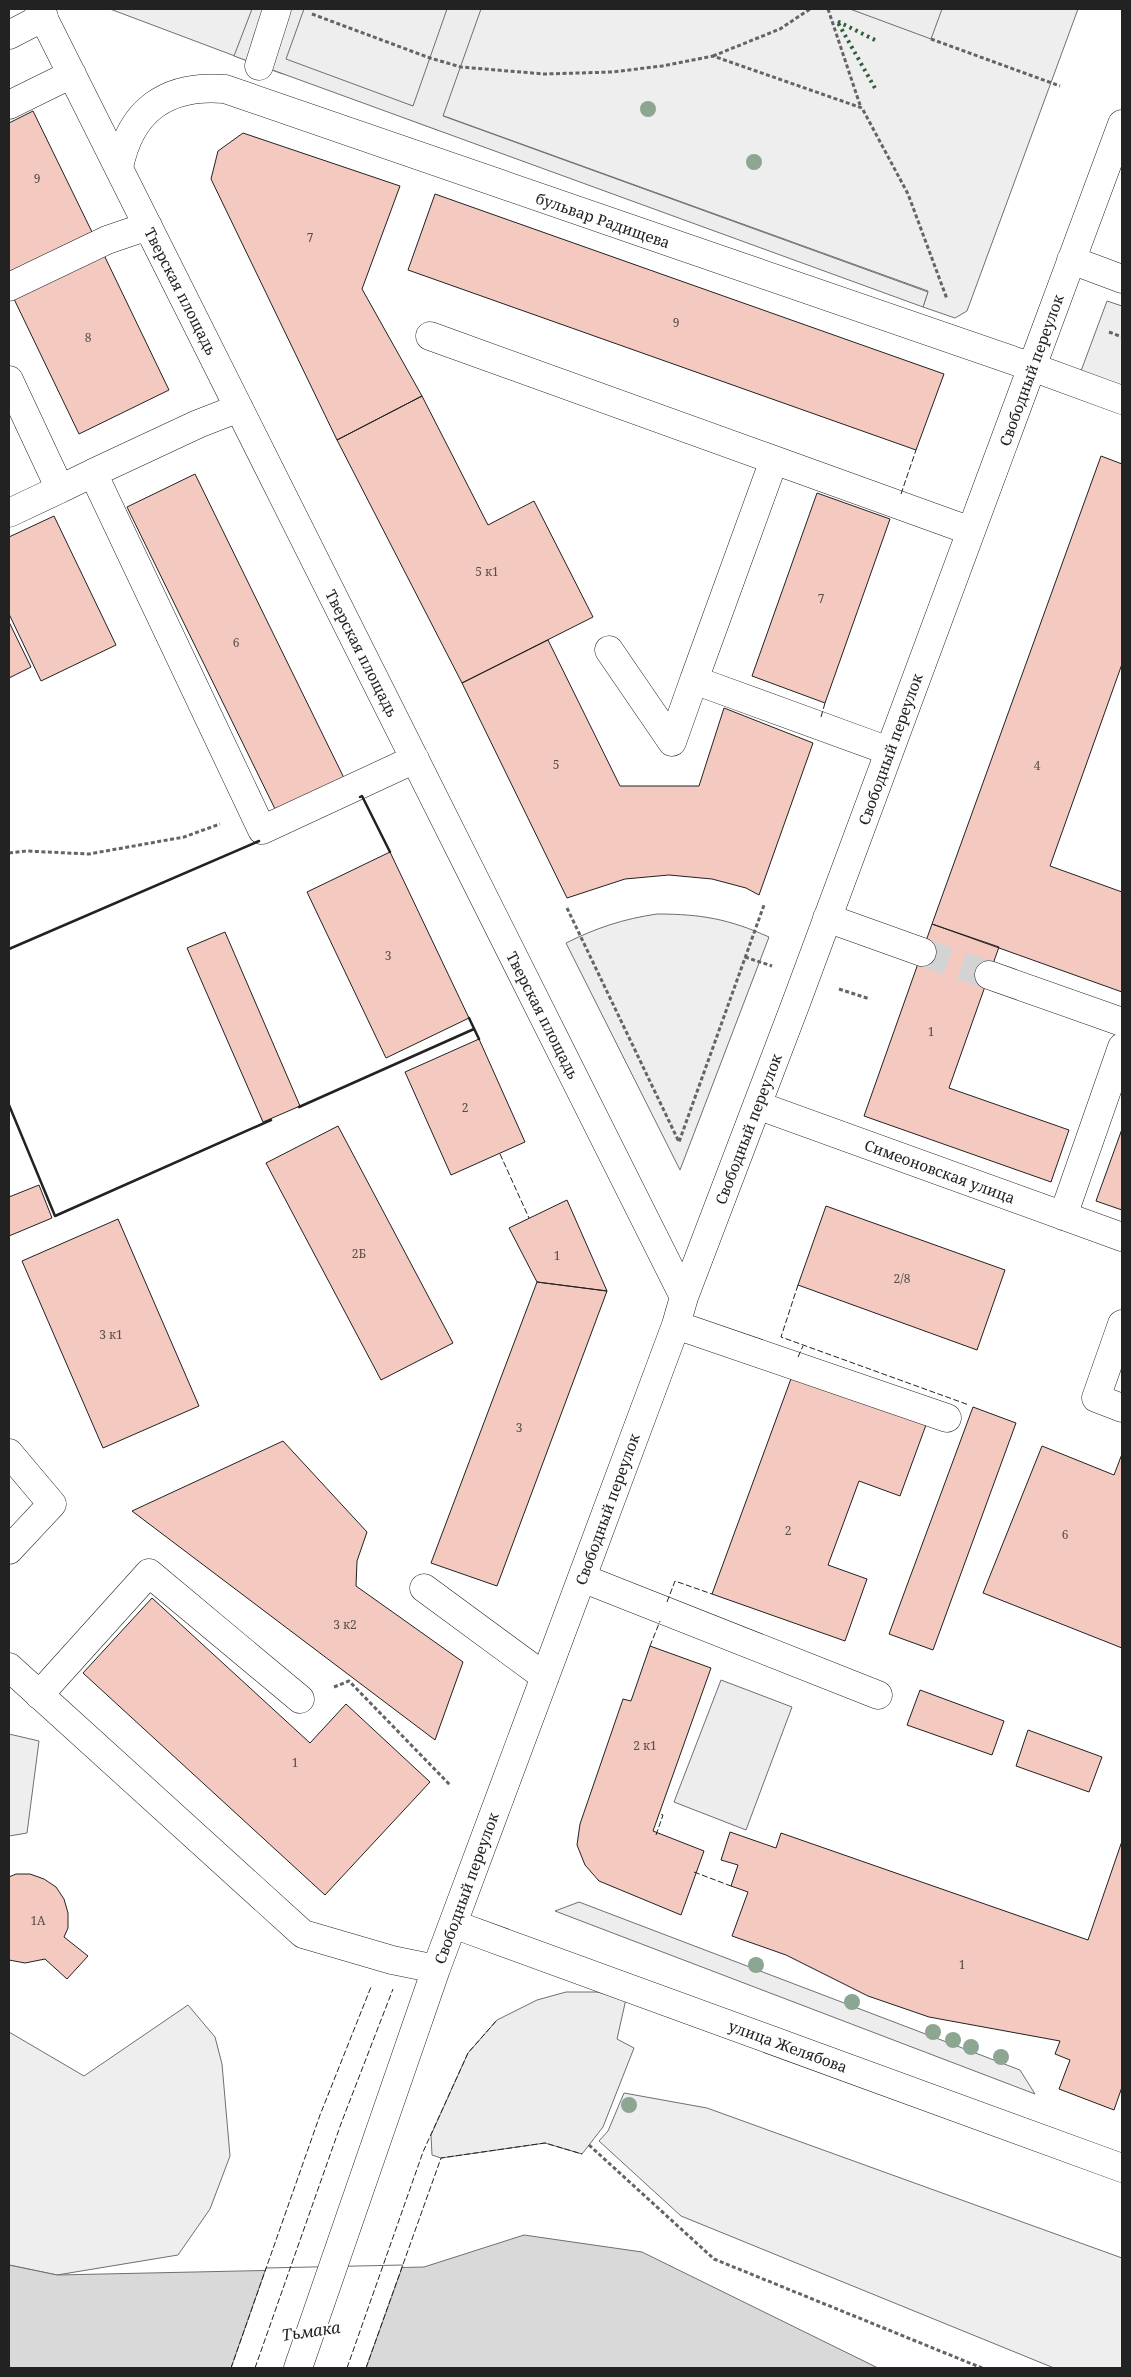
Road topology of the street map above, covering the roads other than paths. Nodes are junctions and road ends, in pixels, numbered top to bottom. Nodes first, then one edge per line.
1 (290, 10) edge
2 (42, 13) edge
3 (9, 35) edge
4 (259, 66) dead end
5 (72, 74) junction
6 (9, 105) edge
7 (1122, 124) edge
8 (119, 168) junction
9 (148, 226) junction
10 (1071, 260) junction
11 (1122, 279) edge
12 (9, 287) edge
13 (430, 336) dead end
14 (1032, 367) junction
15 (9, 380) edge
16 (1122, 400) edge
17 (239, 408) junction
18 (774, 460) junction
19 (93, 473) junction
20 (60, 488) junction
21 (9, 513) edge
22 (971, 531) junction
23 (609, 650) dead end
24 (694, 680) junction
25 (889, 751) junction
26 (415, 759) junction
27 (827, 918) junction
28 (922, 952) tunnel mouth
29 (989, 975) tunnel mouth
30 (1122, 1022) edge
31 (1122, 1047) edge
32 (757, 1105) junction
33 (1063, 1216) junction
34 (1122, 1237) edge
35 (684, 1297) junction
36 (1122, 1324) edge
37 (676, 1325) junction
38 (1122, 1408) edge
39 (947, 1418) dead end
40 (9, 1453) edge
41 (9, 1550) edge
42 (582, 1578) junction
43 (424, 1588) dead end
44 (9, 1667) edge
45 (545, 1677) junction
46 (39, 1695) junction
47 (878, 1696) dead end
48 (300, 1699) road end
49 (453, 1924) junction
50 (436, 1968) junction
51 (1122, 2168) edge
52 (298, 2368) edge

1 - 4 street
2 - 3 street
2 - 5 street, Тверская площадь
5 - 6 street
5 - 8 street, Тверская площадь
7 - 10 street, Свободный переулок
8 - 9 street, Тверская площадь
8 - 14 street, бульвар Радищева
9 - 12 street
9 - 17 street, Тверская площадь
10 - 11 street
10 - 14 street, Свободный переулок
13 - 18 street
14 - 16 street, бульвар Радищева
14 - 22 street, Свободный переулок
15 - 20 street
17 - 19 street
17 - 26 street, Тверская площадь
18 - 22 street
18 - 24 street
19 - 20 street
19 - 26 street
20 - 21 street
22 - 25 street, Свободный переулок
23 - 24 street
24 - 25 street
25 - 27 street, Свободный переулок
26 - 35 street, Тверская площадь
27 - 28 street
27 - 32 street, Свободный переулок
29 - 30 street
31 - 33 street
32 - 33 street, Симеоновская улица
32 - 35 street, Свободный переулок
33 - 34 street, Симеоновская улица
35 - 37 street, Свободный переулок
36 - 38 street
37 - 39 street
37 - 42 street, Свободный переулок
40 - 41 street
42 - 45 street, Свободный переулок
42 - 47 street
43 - 45 street
44 - 46 street
45 - 49 street, Свободный переулок
46 - 48 street
46 - 50 street
49 - 50 street, Свободный переулок
49 - 51 street, улица Желябова
50 - 52 street, Свободный переулок

